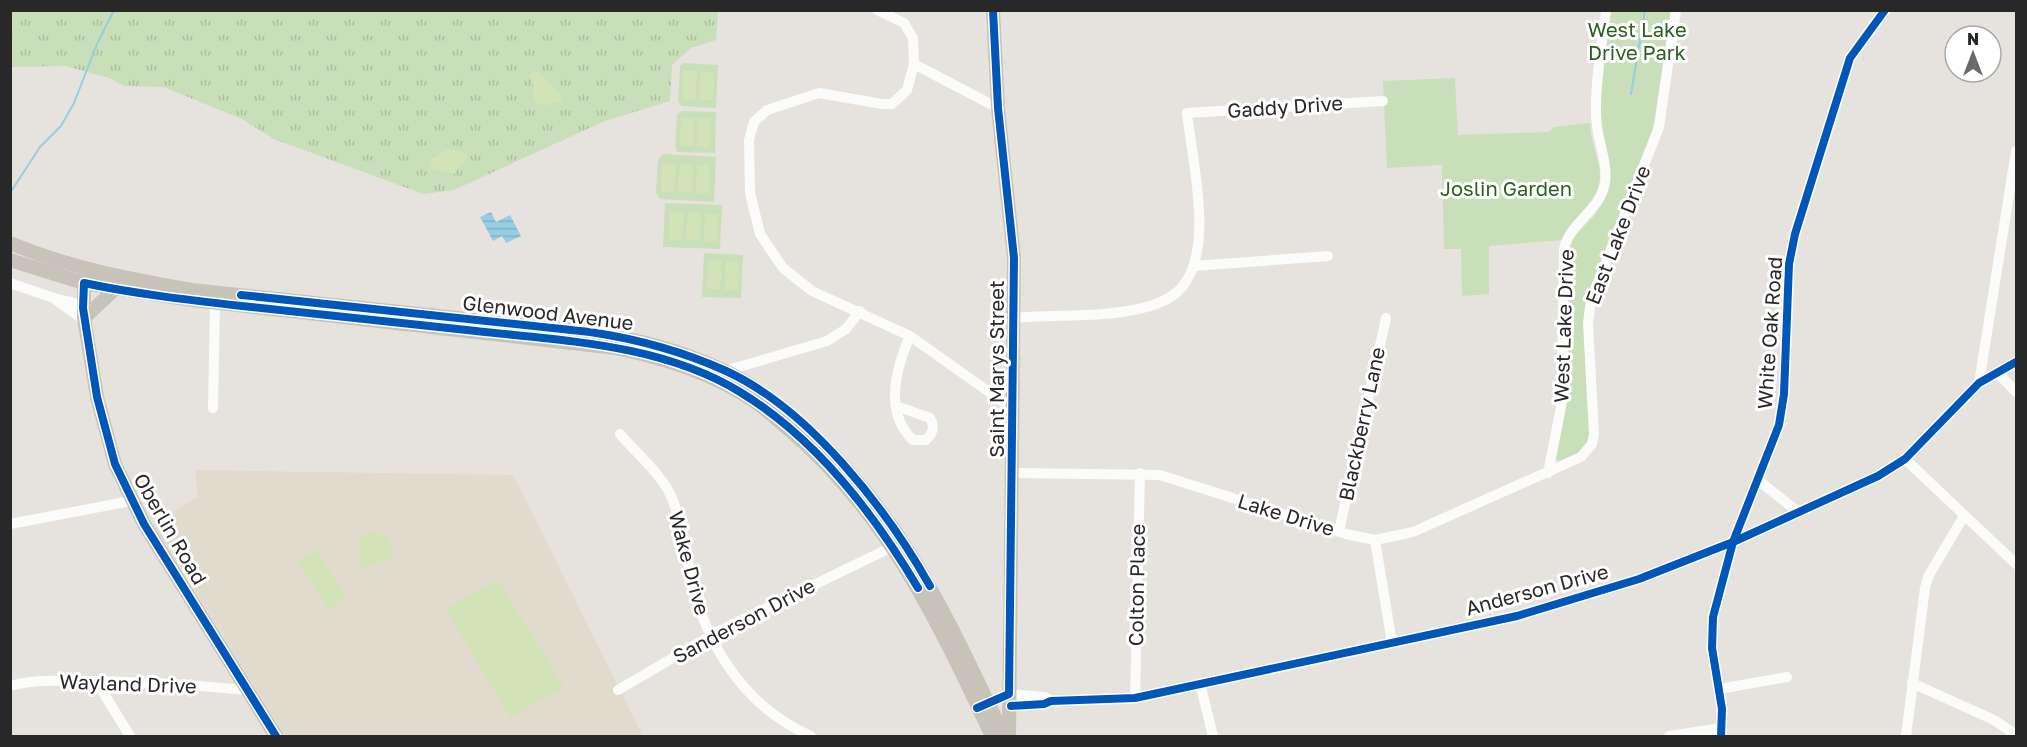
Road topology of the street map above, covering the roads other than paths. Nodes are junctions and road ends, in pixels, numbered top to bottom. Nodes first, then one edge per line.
1 (877, 10) edge
2 (993, 10) edge
3 (1606, 10) edge
4 (1676, 10) edge
5 (1885, 10) edge
6 (914, 64) junction
7 (1383, 100) dead end
8 (998, 108) junction
9 (2016, 151) edge
10 (10, 243) edge
11 (1328, 256) dead end
12 (10, 260) edge
13 (1194, 266) junction
14 (86, 276) junction
15 (10, 284) edge
16 (115, 289) junction
17 (54, 298) junction
18 (215, 303) junction
19 (860, 311) junction
20 (84, 314) junction
21 (1014, 318) junction
22 (1386, 318) dead end
23 (910, 336) junction
24 (2016, 362) edge
25 (1997, 372) junction
26 (722, 375) junction
27 (1979, 383) junction
28 (2016, 392) edge
29 (896, 405) dead end
30 (213, 408) dead end
31 (1013, 409) junction
32 (620, 434) dead end
33 (1905, 459) junction
34 (1013, 473) junction
35 (1140, 473) junction
36 (1548, 473) junction
37 (1758, 480) junction
38 (131, 501) junction
39 (1798, 512) junction
40 (1964, 516) junction
41 (10, 524) edge
42 (1339, 531) junction
43 (1375, 540) junction
44 (1733, 542) junction
45 (899, 543) junction
46 (2016, 564) edge
47 (710, 636) junction
48 (1392, 643) junction
49 (1787, 677) dead end
50 (96, 681) junction
51 (1200, 683) junction
52 (1912, 683) junction
53 (10, 686) edge
54 (1719, 689) junction
55 (246, 690) junction
56 (618, 690) dead end
57 (1135, 698) junction
58 (1010, 700) junction
59 (986, 711) junction
60 (1721, 732) edge
61 (2016, 735) edge
62 (130, 736) edge
63 (276, 736) edge
64 (811, 736) edge
65 (992, 736) edge
66 (1004, 736) edge
67 (1009, 736) edge
68 (1213, 736) edge
69 (1669, 736) edge
70 (1906, 736) edge

1 - 6 street
2 - 8 main road, Saint Marys Street
3 - 36 street, West Lake Drive
4 - 36 street, East Lake Drive
5 - 37 street, White Oak Road
6 - 8 street
6 - 19 street
7 - 13 street, Gaddy Drive
8 - 21 main road, Saint Marys Street
9 - 27 street
10 - 14 main road, Glenwood Avenue
11 - 13 street
12 - 14 main road, Glenwood Avenue
13 - 21 street
14 - 16 main road, Glenwood Avenue
14 - 20 main road, Oberlin Road
14 - 26 main road, Glenwood Avenue
15 - 17 street
16 - 18 main road, Glenwood Avenue
16 - 20 main road
17 - 20 street
17 - 20 street
18 - 26 main road, Glenwood Avenue
18 - 30 street
19 - 23 street
19 - 26 street
20 - 38 main road, Oberlin Road
21 - 31 main road, Saint Marys Street
22 - 42 street, Blackberry Lane
23 - 29 street
23 - 31 street
24 - 25 street, Anderson Drive
25 - 27 street, Anderson Drive
25 - 28 street
26 - 45 main road, Glenwood Avenue
27 - 33 street, Anderson Drive
31 - 34 main road, Saint Marys Street
32 - 47 street, Wake Drive
33 - 39 street, Anderson Drive
33 - 40 street
34 - 35 street, Lake Drive
34 - 58 main road, Saint Marys Street
35 - 42 street, Lake Drive
35 - 57 street, Colton Place
36 - 43 street, Lake Drive
37 - 39 street
37 - 44 street, White Oak Road
38 - 41 street
38 - 55 main road, Oberlin Road
39 - 44 street, Anderson Drive
40 - 46 street
40 - 52 street
42 - 43 street, Lake Drive
43 - 48 street
44 - 48 street, Anderson Drive
44 - 54 street, White Oak Road
45 - 47 street, Sanderson Drive
45 - 59 main road, Glenwood Avenue
47 - 56 street, Sanderson Drive
47 - 64 street, Wake Drive
48 - 51 street, Anderson Drive
49 - 54 street
50 - 53 street, Wayland Drive
50 - 55 street, Wayland Drive
50 - 62 street
51 - 57 street, Anderson Drive
51 - 68 street
52 - 61 street
52 - 70 street
54 - 60 street, White Oak Road
55 - 63 main road, Oberlin Road
57 - 58 street, Anderson Drive
58 - 59 main road
58 - 67 main road, Saint Marys Street
59 - 65 main road, Glenwood Avenue
59 - 66 main road, Glenwood Avenue
60 - 69 street

